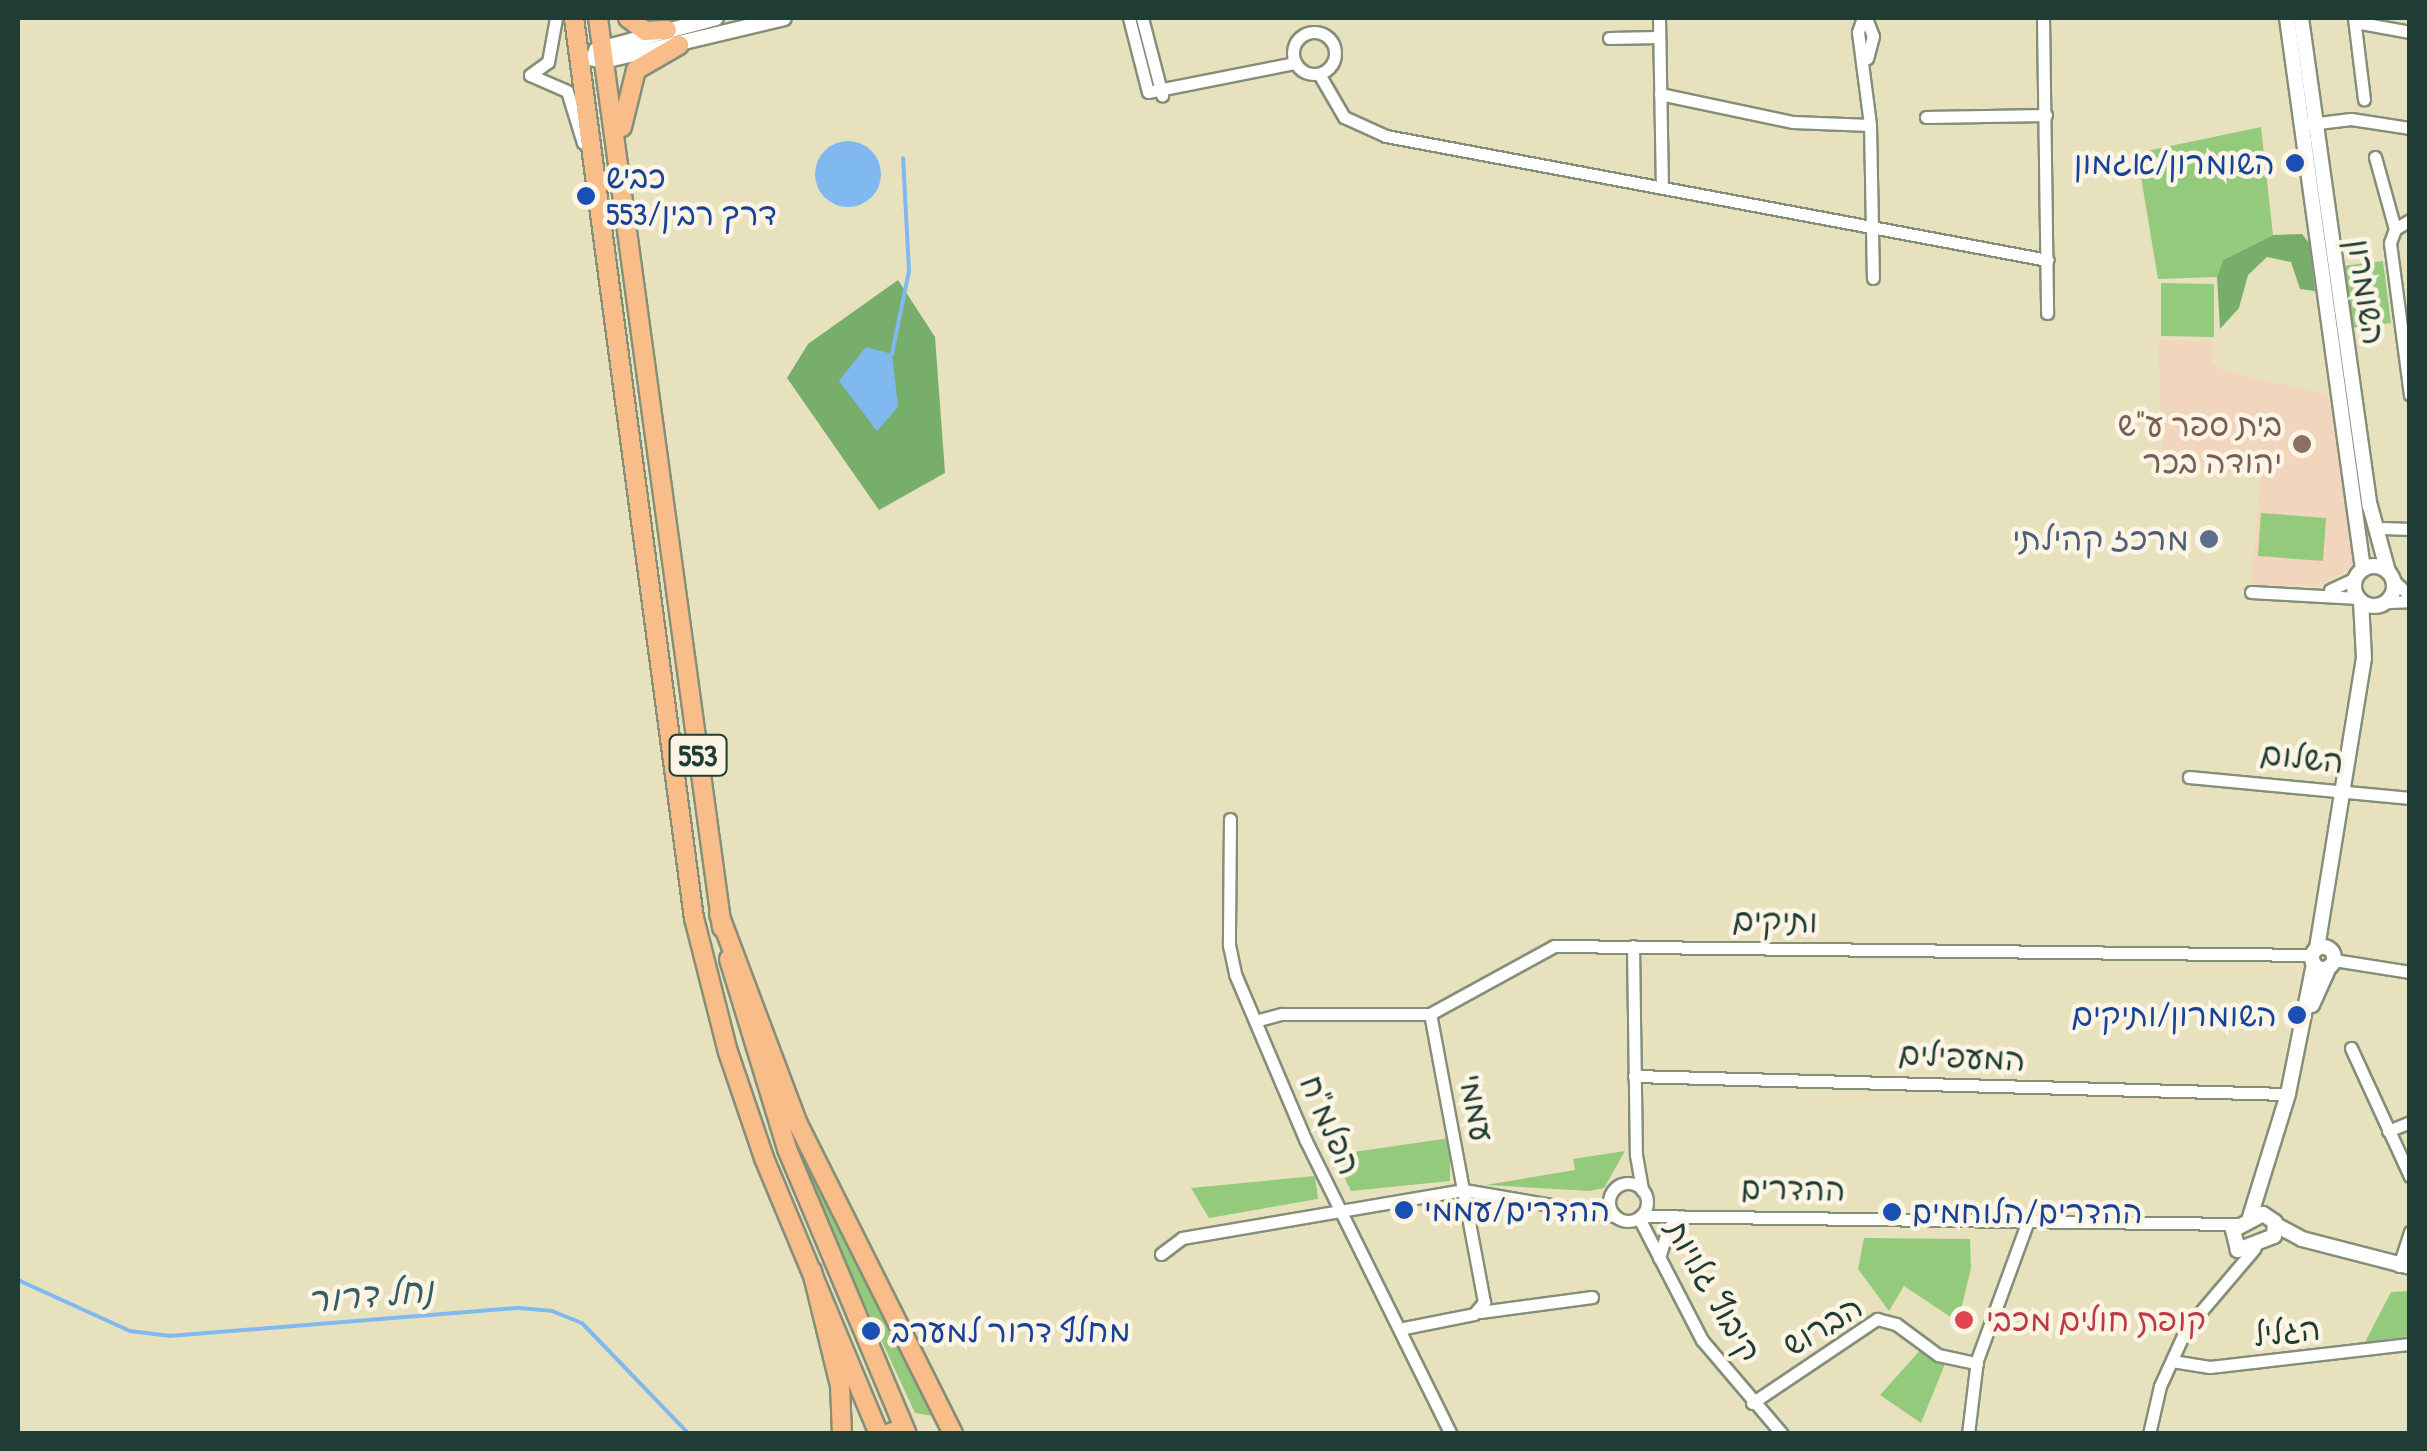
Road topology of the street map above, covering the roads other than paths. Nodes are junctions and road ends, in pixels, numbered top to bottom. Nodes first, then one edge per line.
1 (556, 18) edge
2 (574, 18) edge
3 (598, 18) edge
4 (628, 18) edge
5 (716, 18) edge
6 (784, 18) edge
7 (1129, 18) edge
8 (1142, 18) edge
9 (1312, 18) edge
10 (1659, 18) edge
11 (1864, 18) edge
12 (2043, 18) edge
13 (2287, 18) edge
14 (2300, 18) edge
15 (2354, 20) edge
16 (1311, 32) junction
17 (2410, 32) edge
18 (1659, 37) junction
19 (673, 38) junction
20 (1609, 38) dead end
21 (603, 54) junction
22 (579, 56) junction
23 (1294, 57) junction
24 (1319, 74) junction
25 (1160, 89) junction
26 (1660, 94) junction
27 (2364, 99) dead end
28 (2046, 115) junction
29 (1926, 117) dead end
30 (2307, 124) junction
31 (1870, 125) junction
32 (2410, 128) edge
33 (618, 157) junction
34 (2375, 157) dead end
35 (1662, 188) junction
36 (597, 204) junction
37 (2410, 220) edge
38 (1872, 229) junction
39 (2395, 229) junction
40 (2047, 260) junction
41 (1873, 278) dead end
42 (2047, 313) dead end
43 (2404, 313) edge
44 (2410, 395) edge
45 (2383, 528) dead end
46 (2410, 529) edge
47 (2360, 574) junction
48 (2390, 576) junction
49 (2252, 592) dead end
50 (2322, 594) junction
51 (2410, 598) edge
52 (2359, 600) junction
53 (2383, 604) junction
54 (2367, 629) junction
55 (2189, 777) dead end
56 (2340, 789) junction
57 (2410, 798) edge
58 (1230, 820) dead end
59 (719, 914) junction
60 (1633, 946) junction
61 (2322, 957) junction
62 (2410, 972) edge
63 (1430, 1014) junction
64 (1255, 1021) junction
65 (2352, 1048) dead end
66 (1634, 1076) junction
67 (2288, 1094) junction
68 (2410, 1122) edge
69 (2388, 1131) junction
70 (1636, 1155) junction
71 (2410, 1176) edge
72 (1617, 1187) junction
73 (1464, 1190) junction
74 (1645, 1194) junction
75 (1570, 1205) junction
76 (1338, 1207) junction
77 (1685, 1214) junction
78 (1615, 1216) junction
79 (1640, 1217) junction
80 (2251, 1218) junction
81 (2028, 1221) junction
82 (2202, 1225) junction
83 (2276, 1225) junction
84 (2410, 1232) edge
85 (2302, 1239) junction
86 (2233, 1244) junction
87 (2262, 1244) junction
88 (1161, 1254) dead end
89 (1659, 1258) junction
90 (2404, 1266) edge
91 (812, 1271) junction
92 (2215, 1291) junction
93 (1592, 1298) dead end
94 (1480, 1312) junction
95 (1404, 1328) junction
96 (2410, 1344) edge
97 (2172, 1361) junction
98 (1976, 1363) junction
99 (1752, 1403) junction
100 (900, 1432) edge
101 (842, 1434) edge
102 (880, 1434) edge
103 (953, 1434) edge
104 (1451, 1434) edge
105 (1782, 1434) edge
106 (1968, 1434) edge
107 (2148, 1434) edge

1 - 36 street
2 - 22 main road, 553
3 - 21 main road, 553
4 - 19 main road
5 - 19 street
6 - 19 street
7 - 25 street
8 - 25 street
9 - 16 street
10 - 18 street
11 - 31 street
12 - 28 street
13 - 30 street, השומרון
14 - 30 street, השומרון
15 - 17 street
15 - 27 street
16 - 23 street
16 - 24 street
18 - 20 street
18 - 26 street
19 - 21 street
19 - 33 main road
21 - 22 street
21 - 33 main road, 553
22 - 36 main road, 553
23 - 24 street
23 - 25 street
24 - 35 street
26 - 31 street
26 - 35 street
28 - 29 street
28 - 40 street
30 - 32 street
30 - 47 street, השומרון
30 - 48 street, השומרון
31 - 38 street
33 - 59 main road, 553
34 - 39 street
35 - 38 street
36 - 91 main road, 553
37 - 39 street
38 - 40 street
38 - 41 street
39 - 43 street
40 - 42 street
43 - 44 street
45 - 46 street
47 - 48 street
47 - 50 street
47 - 52 street, השומרון
48 - 51 street
48 - 53 street
49 - 50 street
50 - 52 street
51 - 53 street
52 - 53 street
52 - 54 street
53 - 54 street
54 - 56 street
55 - 56 street, השלום
56 - 57 street, השלום
56 - 61 street
58 - 64 street, הפלמ"ח
59 - 100 main road, 553
59 - 103 main road
60 - 61 street, ותיקים
60 - 63 street, ותיקים
60 - 66 street, קיבוץ גלויות
61 - 62 street, ותיקים
61 - 67 street
63 - 64 street
63 - 73 street, עממי
64 - 76 street, הפלמ"ח
65 - 69 street
66 - 67 street, המעפילים
66 - 70 street, קיבוץ גלויות
67 - 80 street
68 - 69 street
69 - 71 street
70 - 72 street, קיבוץ גלויות
70 - 74 street, קיבוץ גלויות
72 - 74 street, ההדרים
72 - 75 street
72 - 78 street
73 - 75 street
73 - 76 street
73 - 94 street, עממי
74 - 77 street, ההדרים
74 - 79 street
75 - 78 street
76 - 88 street
76 - 95 street, הפלמ"ח
77 - 79 street, ההדרים
77 - 81 street, ההדרים
77 - 89 street
78 - 79 street, ההדרים
79 - 89 street, קיבוץ גלויות
80 - 82 street, ההדרים
80 - 83 street
80 - 86 street
81 - 82 street, ההדרים
81 - 98 street
82 - 86 street, ההדרים
83 - 85 street
83 - 87 street
84 - 90 street
85 - 87 street
85 - 90 street
86 - 87 street
86 - 92 street
87 - 92 street
89 - 99 street, קיבוץ גלויות
91 - 101 main road
91 - 102 main road, 553
92 - 97 street
93 - 94 street
94 - 95 street
95 - 104 street, הפלמ"ח
96 - 97 street, הגליל
97 - 107 street
98 - 99 street, הברוש
98 - 106 street
99 - 105 street, קיבוץ גלויות

